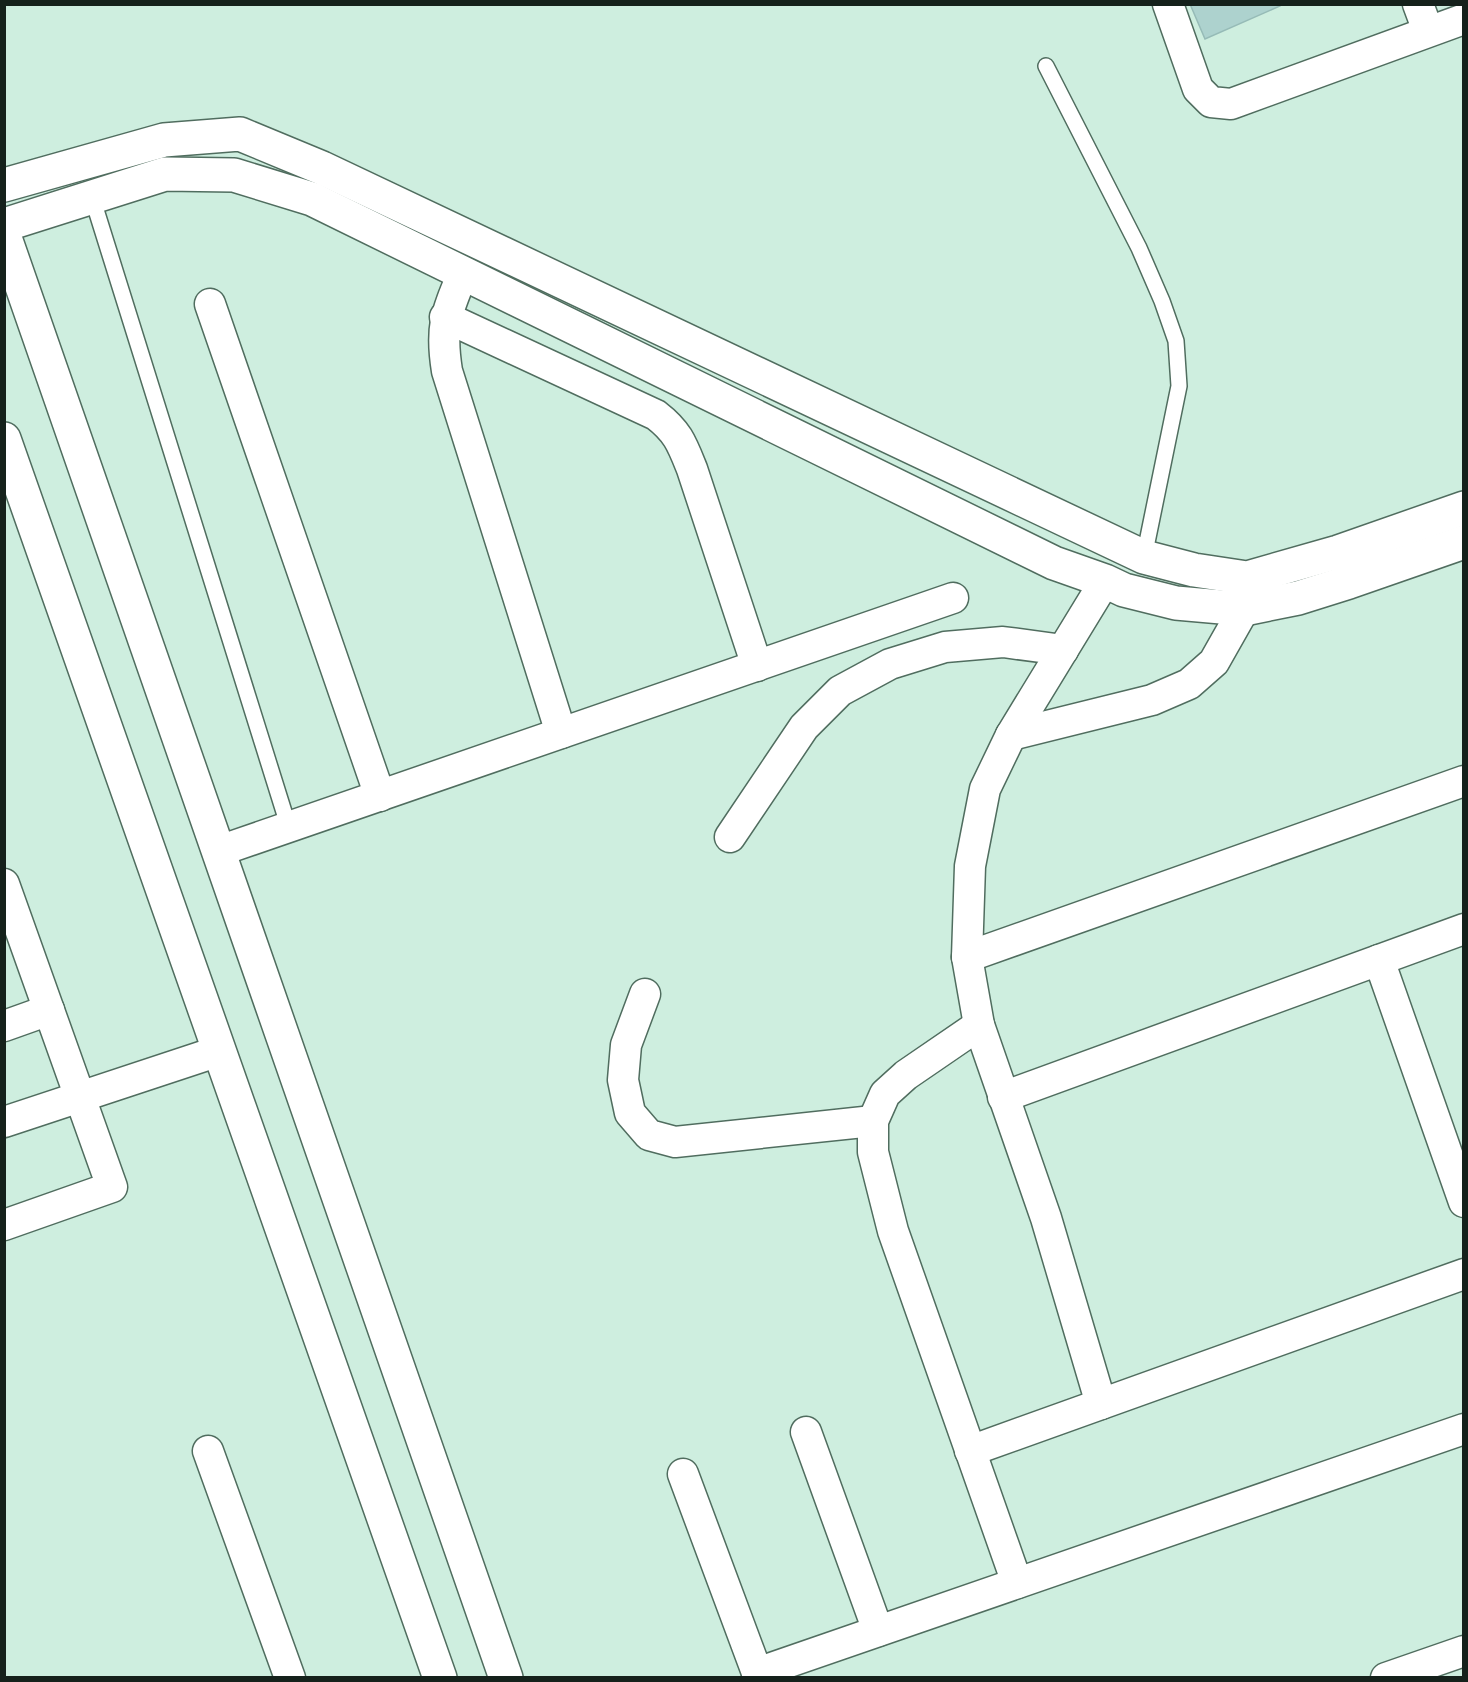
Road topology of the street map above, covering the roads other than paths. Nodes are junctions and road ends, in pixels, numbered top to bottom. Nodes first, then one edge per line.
1 (1168, 4) edge
2 (1423, 18) edge
3 (1464, 19) edge
4 (1046, 66) dead end
5 (4, 185) edge
6 (92, 197) junction
7 (4, 225) edge
8 (4, 235) edge
9 (462, 273) junction
10 (210, 304) dead end
11 (445, 317) junction
12 (4, 439) edge
13 (1464, 508) edge
14 (1464, 542) edge
15 (1144, 557) junction
16 (1105, 581) junction
17 (1245, 594) junction
18 (953, 598) dead end
19 (1063, 650) junction
20 (757, 666) junction
21 (561, 733) junction
22 (1011, 735) junction
23 (1461, 788) edge
24 (380, 796) junction
25 (289, 828) junction
26 (730, 837) dead end
27 (219, 852) junction
28 (4, 884) edge
29 (1464, 929) edge
30 (967, 957) junction
31 (1379, 960) junction
32 (645, 994) dead end
33 (50, 1010) junction
34 (979, 1025) junction
35 (4, 1026) edge
36 (219, 1051) junction
37 (80, 1096) junction
38 (1003, 1097) junction
39 (873, 1121) junction
40 (4, 1122) edge
41 (1464, 1202) edge
42 (4, 1225) edge
43 (1464, 1274) edge
44 (1101, 1404) junction
45 (1464, 1429) edge
46 (806, 1432) dead end
47 (208, 1451) dead end
48 (970, 1451) junction
49 (683, 1474) dead end
50 (1017, 1583) junction
51 (878, 1631) junction
52 (1464, 1651) edge
53 (758, 1675) edge
54 (290, 1677) edge
55 (440, 1677) edge
56 (506, 1677) edge
57 (1386, 1677) edge

1 - 2 street
2 - 3 street
4 - 15 lane
5 - 15 street
6 - 7 street
6 - 9 street
6 - 25 lane
8 - 27 street
9 - 11 street
9 - 16 street
10 - 24 street
11 - 20 street
11 - 21 street
12 - 36 street
13 - 17 street
14 - 17 street
15 - 17 street
16 - 17 street
16 - 19 street
17 - 22 street
18 - 20 street
19 - 22 street
19 - 26 street
20 - 21 street
21 - 24 street
22 - 30 street
23 - 30 street
24 - 25 street
25 - 27 street
27 - 56 street
28 - 33 street
29 - 31 street
30 - 34 street
31 - 38 street
31 - 41 street
32 - 39 street
33 - 35 street
33 - 37 street
34 - 38 street
34 - 39 street
36 - 37 street
36 - 55 street
37 - 40 street
37 - 42 street
38 - 44 street
39 - 48 street
43 - 44 street
44 - 48 street
45 - 50 street
46 - 51 street
47 - 54 street
48 - 50 street
49 - 53 street
50 - 51 street
51 - 53 street
52 - 57 street

